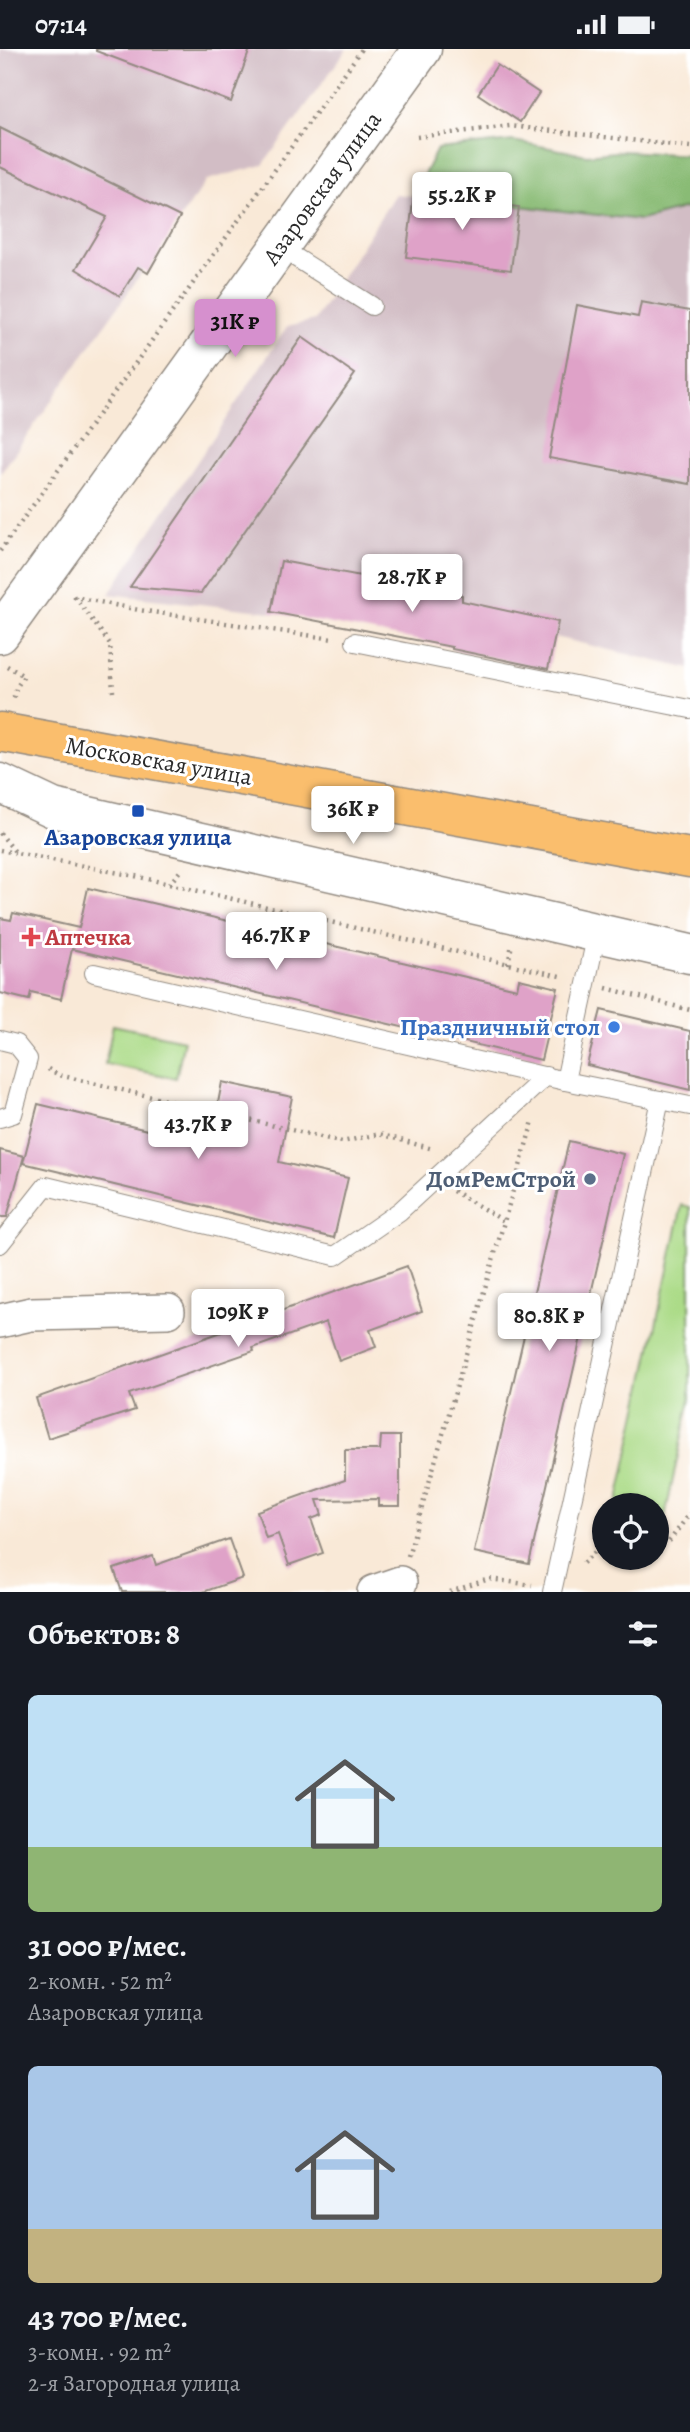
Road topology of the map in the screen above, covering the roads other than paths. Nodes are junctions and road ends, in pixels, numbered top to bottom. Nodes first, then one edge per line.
1 (422, 49) edge
2 (279, 247) junction
3 (372, 306) dead end
4 (0, 634) edge
5 (355, 642) road end
6 (690, 709) edge
7 (0, 732) edge
8 (0, 783) edge
9 (690, 858) edge
10 (597, 933) junction
11 (690, 954) edge
12 (94, 974) dead end
13 (0, 1040) edge
14 (546, 1076) junction
15 (565, 1081) junction
16 (660, 1100) junction
17 (690, 1106) edge
18 (0, 1118) edge
19 (0, 1244) edge
20 (168, 1311) dead end
21 (0, 1321) edge
22 (546, 1590) edge

1 - 2 street, Азаровская улица
2 - 3 lane
2 - 4 street, Азаровская улица
5 - 6 lane
7 - 9 main road, Московская улица
8 - 10 street
10 - 11 street
10 - 15 lane
12 - 14 lane
13 - 18 lane
14 - 15 lane
14 - 19 lane
15 - 16 lane
16 - 17 lane
16 - 22 lane
20 - 21 street

